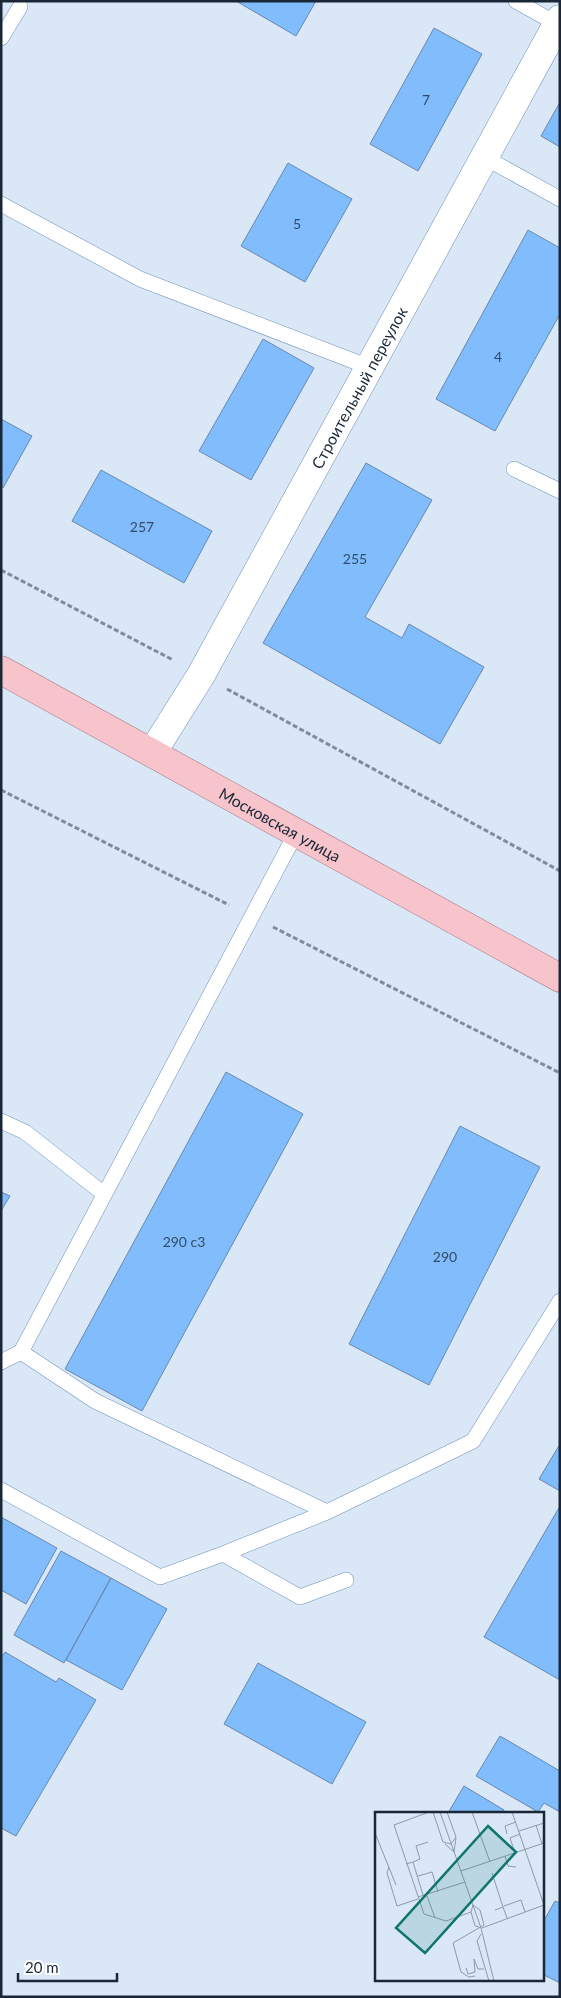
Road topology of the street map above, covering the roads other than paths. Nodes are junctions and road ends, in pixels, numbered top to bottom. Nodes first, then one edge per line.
1 (516, 1) edge
2 (20, 7) dead end
3 (558, 22) edge
4 (1, 38) edge
5 (484, 157) junction
6 (560, 199) edge
7 (1, 204) edge
8 (369, 368) junction
9 (514, 469) dead end
10 (560, 491) edge
11 (1, 670) edge
12 (152, 753) junction
13 (296, 833) junction
14 (560, 978) edge
15 (1, 1120) edge
16 (104, 1194) junction
17 (560, 1301) edge
18 (20, 1352) junction
19 (1, 1362) edge
20 (1, 1490) edge
21 (327, 1512) junction
22 (223, 1554) junction
23 (346, 1580) dead end

1 - 3 lane
2 - 4 lane
3 - 5 street, Строительный переулок
5 - 6 lane
5 - 8 street, Строительный переулок
7 - 8 lane
8 - 12 street, Строительный переулок
9 - 10 lane
11 - 12 main road, Московская улица
12 - 13 main road, Московская улица
13 - 14 main road, Московская улица
13 - 16 lane
15 - 16 lane
16 - 18 lane
17 - 21 lane
18 - 19 lane
18 - 21 lane
20 - 22 lane
21 - 22 lane
22 - 23 lane

